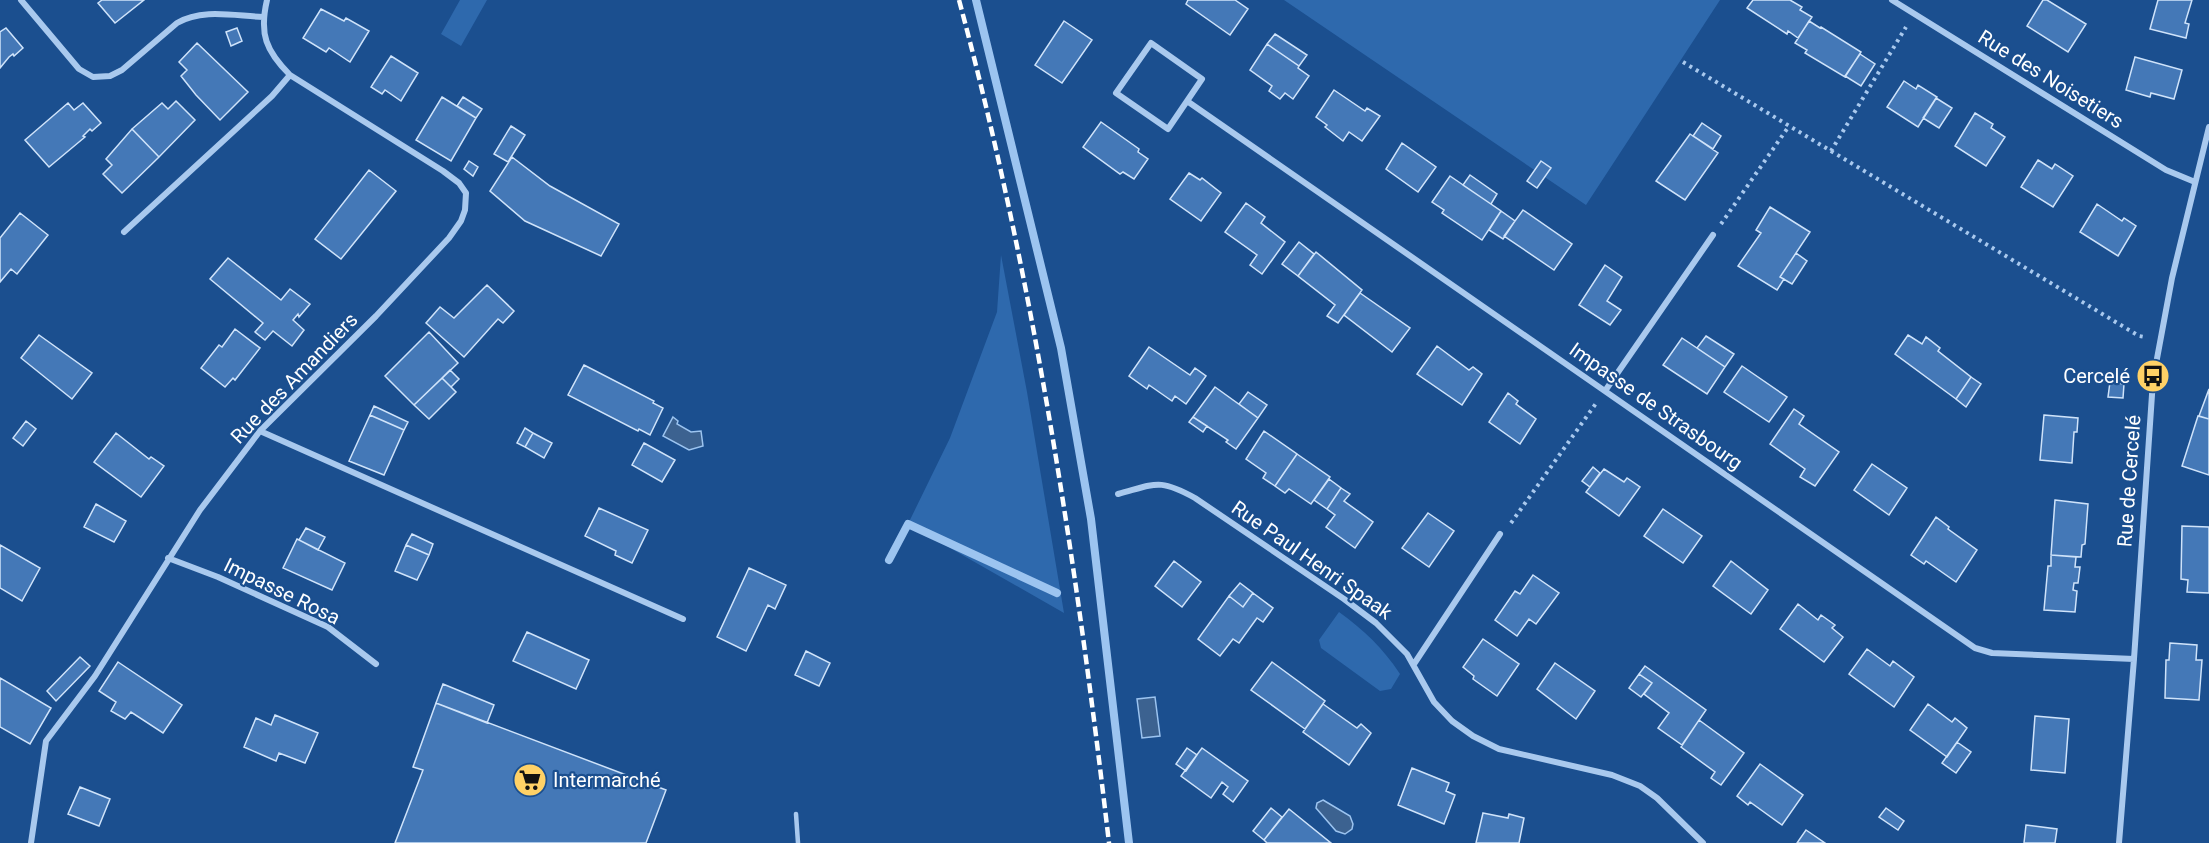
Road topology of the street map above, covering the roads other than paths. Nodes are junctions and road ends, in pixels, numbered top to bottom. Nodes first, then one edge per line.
1 (21, 0) edge
2 (267, 0) edge
3 (1896, 1) edge
4 (263, 17) junction
5 (290, 75) junction
6 (1187, 101) junction
7 (2209, 127) edge
8 (2195, 182) junction
9 (123, 232) dead end
10 (1713, 235) road end
11 (1605, 391) junction
12 (260, 431) junction
13 (1118, 494) dead end
14 (1500, 534) road end
15 (168, 558) junction
16 (683, 619) dead end
17 (2134, 659) junction
18 (376, 664) dead end
19 (1414, 664) junction
20 (796, 814) dead end
21 (31, 843) edge
22 (798, 843) edge
23 (1703, 843) edge
24 (2119, 843) edge

1 - 4 street
2 - 4 street, Rue des Amandiers
3 - 8 street, Rue des Noisetiers
4 - 5 street, Rue des Amandiers
5 - 9 street
5 - 12 street, Rue des Amandiers
6 - 6 street
6 - 11 street, Impasse de Strasbourg
7 - 8 street, Rue de Cercelé
8 - 17 street, Rue de Cercelé
10 - 11 street
11 - 17 street, Impasse de Strasbourg
12 - 15 street, Rue des Amandiers
12 - 16 street
13 - 19 street, Rue Paul Henri Spaak
14 - 19 street
15 - 18 street, Impasse Rosa
15 - 21 street, Rue des Amandiers
17 - 24 street, Rue de Cercelé
19 - 23 street, Rue Paul Henri Spaak
20 - 22 lane

